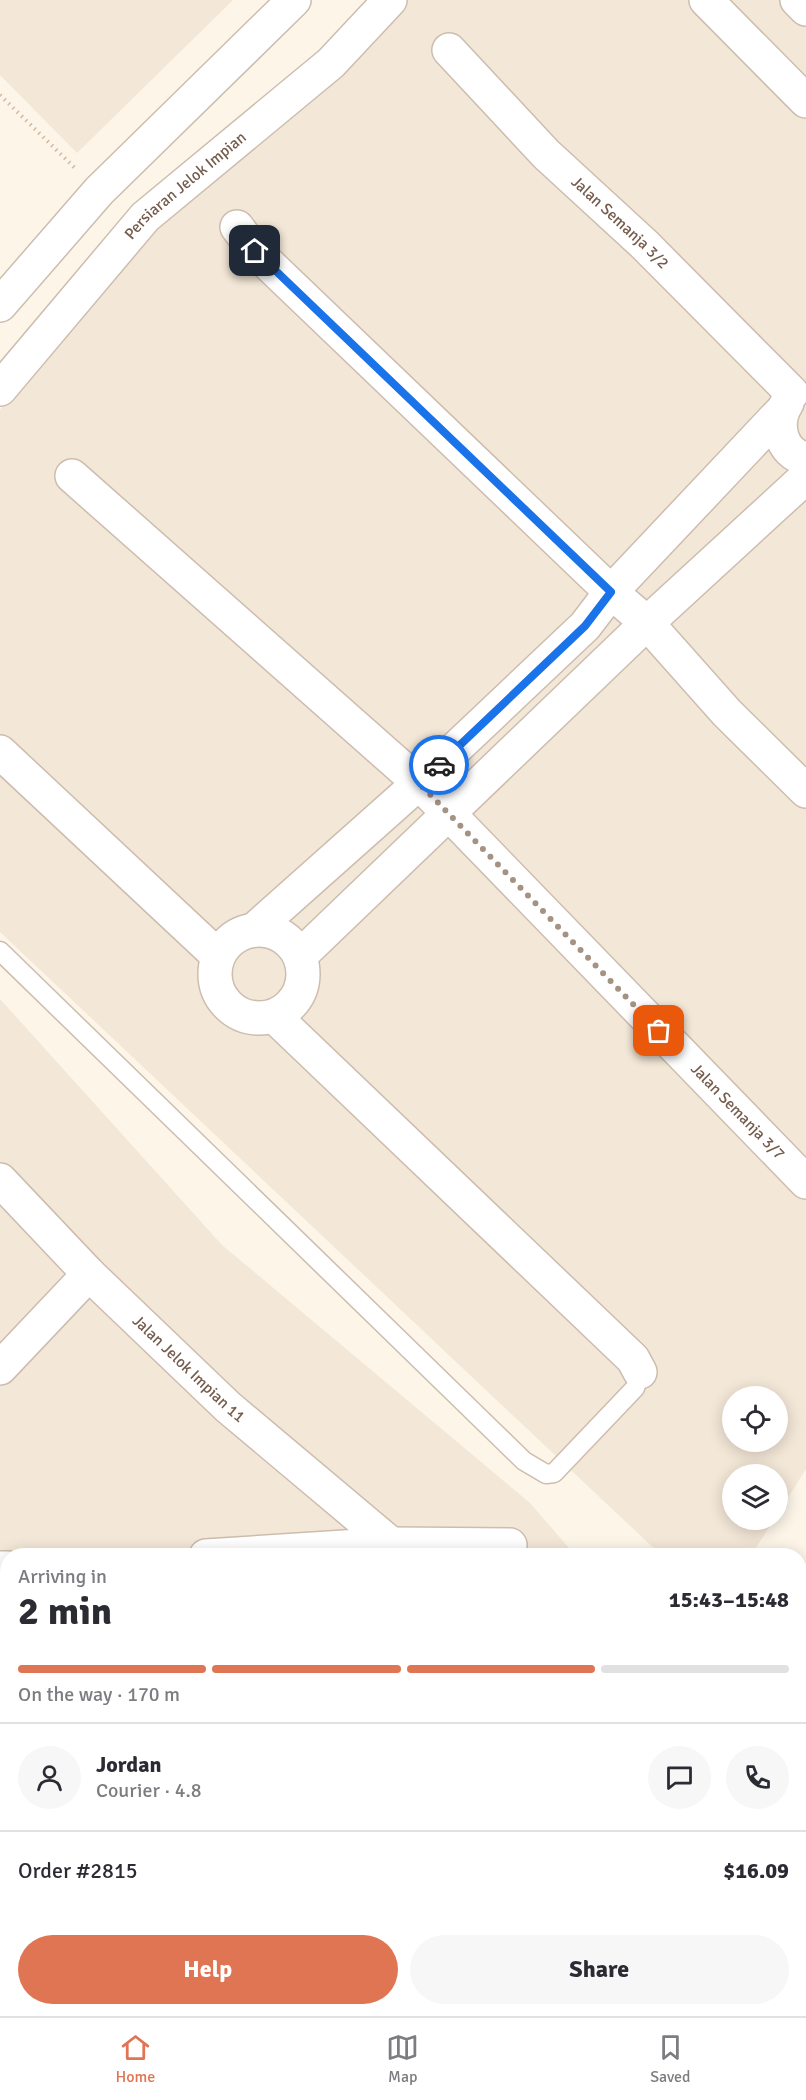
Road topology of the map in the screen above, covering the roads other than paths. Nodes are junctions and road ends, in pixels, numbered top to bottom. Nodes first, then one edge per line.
1 (294, 0) edge
2 (390, 0) edge
3 (706, 0) edge
4 (797, 0) edge
5 (806, 9) edge
6 (449, 50) dead end
7 (806, 101) edge
8 (237, 227) dead end
9 (0, 305) edge
10 (0, 389) edge
11 (793, 398) edge
12 (806, 459) edge
13 (72, 476) dead end
14 (806, 477) edge
15 (611, 592) junction
16 (647, 623) junction
17 (0, 752) edge
18 (419, 783) junction
19 (806, 791) edge
20 (447, 813) junction
21 (255, 929) junction
22 (0, 951) edge
23 (218, 956) junction
24 (300, 956) junction
25 (274, 1016) junction
26 (0, 1180) edge
27 (806, 1182) edge
28 (89, 1274) junction
29 (0, 1368) edge
30 (640, 1372) joint
31 (391, 1544) junction
32 (510, 1545) dead end
33 (329, 1548) edge

1 - 9 street
2 - 10 street, Persiaran Jelok Impian
3 - 7 street
4 - 5 street
6 - 11 street, Jalan Semanja 3/2
8 - 15 street
11 - 12 street
11 - 15 street
13 - 18 street, Jalan Semanja 3/7
14 - 16 street
15 - 16 street
15 - 18 street
16 - 19 street
16 - 20 street
17 - 23 street
18 - 20 street, Jalan Semanja 3/7
18 - 21 street
20 - 24 street
20 - 27 street, Jalan Semanja 3/7
21 - 23 street
21 - 24 street
22 - 30 lane
23 - 25 street
24 - 25 street
25 - 30 street
26 - 28 street, Jalan Jelok Impian 11
28 - 29 street
28 - 31 street, Jalan Jelok Impian 11
31 - 32 street
31 - 33 street

